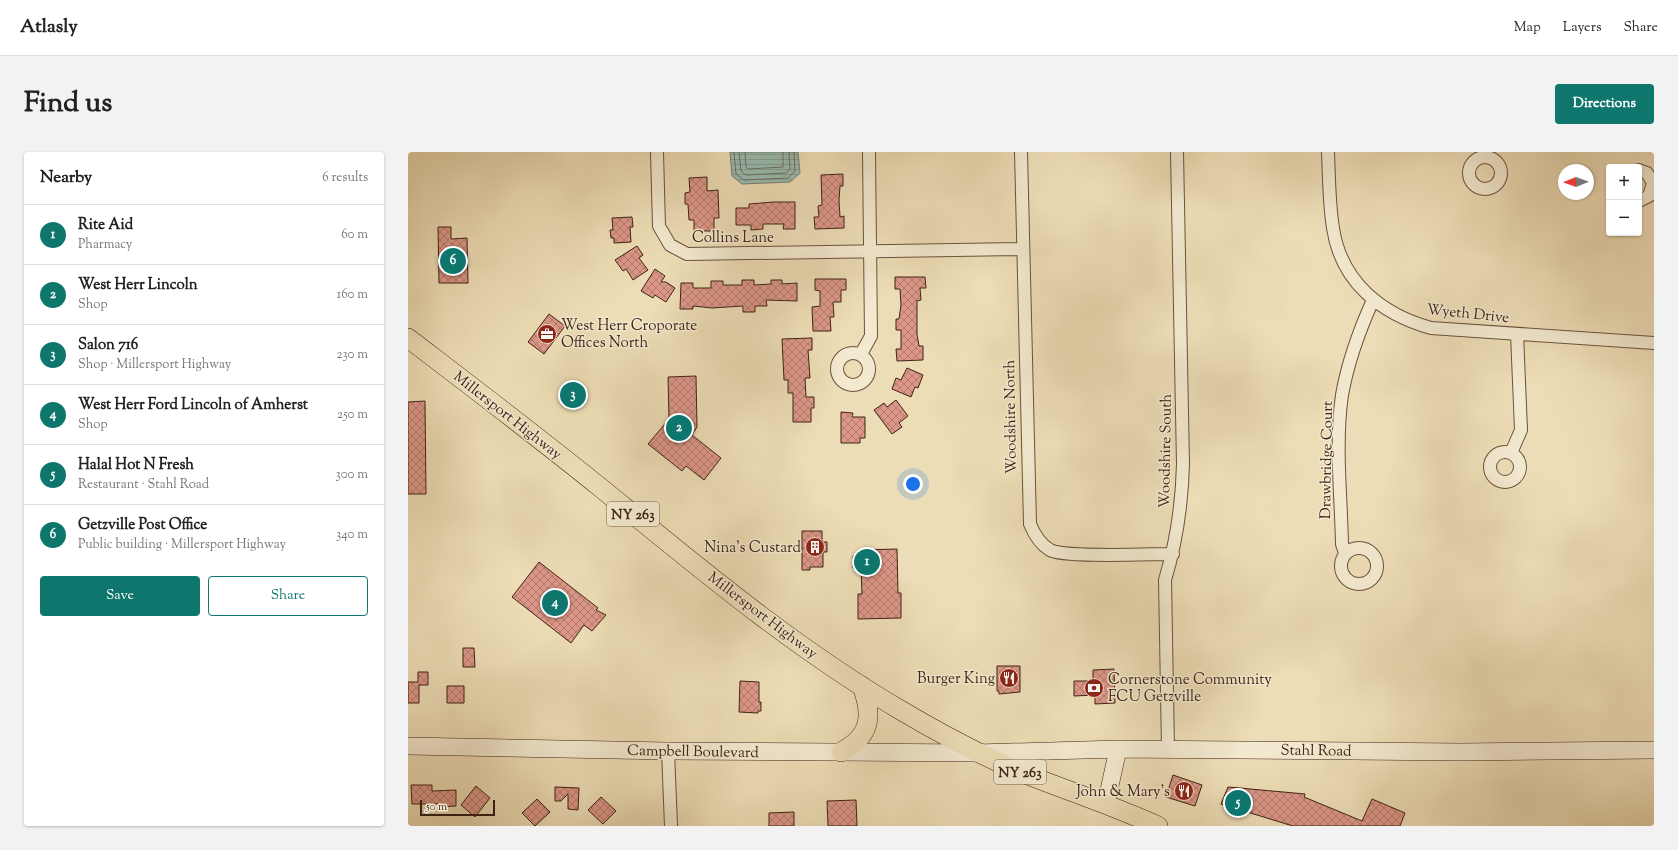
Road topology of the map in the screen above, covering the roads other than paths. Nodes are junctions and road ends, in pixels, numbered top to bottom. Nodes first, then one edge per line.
1 (657, 152) edge
2 (869, 152) edge
3 (1020, 152) edge
4 (1177, 152) edge
5 (1328, 152) edge
6 (1642, 172) edge
7 (1653, 192) edge
8 (1642, 200) edge
9 (1022, 249) junction
10 (870, 252) junction
11 (1373, 300) junction
12 (1517, 334) junction
13 (408, 338) edge
14 (1654, 343) edge
15 (861, 354) dead end
16 (1511, 453) dead end
17 (1346, 553) dead end
18 (1173, 554) junction
19 (862, 686) junction
20 (408, 746) edge
21 (1118, 749) junction
22 (1168, 749) junction
23 (1654, 750) edge
24 (668, 751) junction
25 (841, 752) junction
26 (978, 752) junction
27 (1106, 804) junction
28 (671, 826) edge
29 (1158, 826) edge

1 - 10 street, Collins Lane
2 - 10 street
3 - 9 street, Woodshire North
4 - 18 street, Woodshire South
5 - 11 street, Wyeth Drive
6 - 7 street
7 - 8 street
9 - 10 street, Collins Lane
9 - 18 street, Woodshire North
10 - 15 street
11 - 12 street, Wyeth Drive
11 - 17 street, Drawbridge Court
12 - 14 street, Wyeth Drive
12 - 16 street
13 - 19 main road, Millersport Highway / NY 263
18 - 22 street, Woodshire South
19 - 25 main road
19 - 26 main road, Millersport Highway / NY 263
20 - 24 street, Campbell Boulevard
21 - 22 street, Stahl Road
21 - 26 street, Stahl Road
21 - 27 street
22 - 23 street, Stahl Road
24 - 25 street, Campbell Boulevard
24 - 28 street
25 - 26 street, Campbell Boulevard
26 - 27 main road, Millersport Highway / NY 263
27 - 29 main road, Millersport Highway / NY 263

